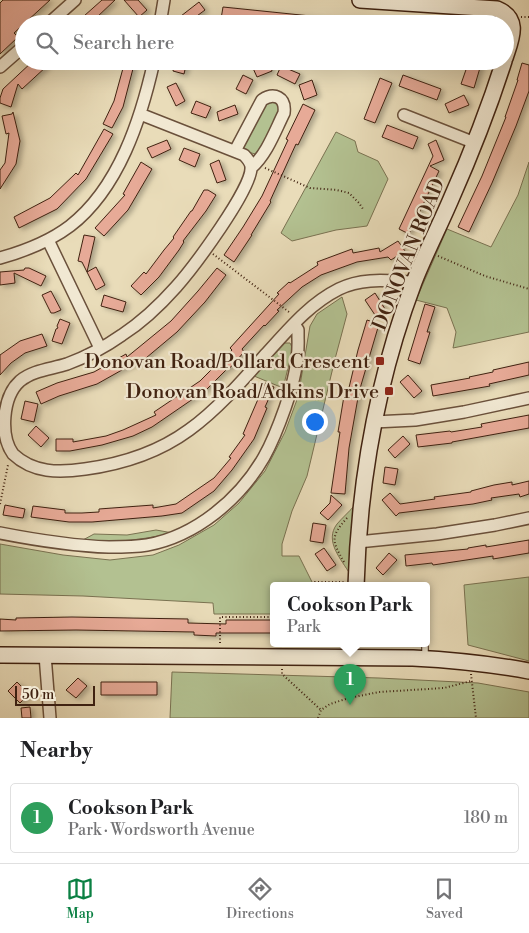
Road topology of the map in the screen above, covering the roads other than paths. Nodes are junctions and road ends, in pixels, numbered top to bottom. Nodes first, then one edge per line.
1 (75, 0) edge
2 (164, 0) edge
3 (360, 0) edge
4 (498, 5) edge
5 (58, 15) edge
6 (162, 15) edge
7 (508, 15) edge
8 (15, 54) edge
9 (0, 67) edge
10 (152, 70) edge
11 (501, 70) edge
12 (140, 114) junction
13 (404, 114) dead end
14 (475, 143) junction
15 (235, 151) junction
16 (254, 165) junction
17 (48, 240) junction
18 (0, 258) edge
19 (414, 282) junction
20 (296, 322) junction
21 (100, 348) junction
22 (529, 398) edge
23 (374, 422) junction
24 (529, 518) edge
25 (0, 534) edge
26 (358, 542) junction
27 (356, 582) edge
28 (356, 650) edge
29 (425, 651) edge
30 (0, 655) edge
31 (45, 655) junction
32 (529, 672) edge
33 (50, 718) edge

1 - 5 street
2 - 6 street
3 - 4 street
4 - 7 street
8 - 9 street
10 - 12 street
11 - 14 street, DONOVAN ROAD
12 - 15 street
12 - 17 street
13 - 14 street
14 - 19 street, DONOVAN ROAD
15 - 16 street
15 - 16 street
16 - 21 street
17 - 18 street
17 - 21 street
19 - 20 street
19 - 23 street, DONOVAN ROAD
20 - 21 street
20 - 25 street
22 - 23 street
23 - 26 street, DONOVAN ROAD
24 - 26 street
26 - 27 street, DONOVAN ROAD
28 - 29 street
28 - 31 street
29 - 32 street
30 - 31 street
31 - 33 street

